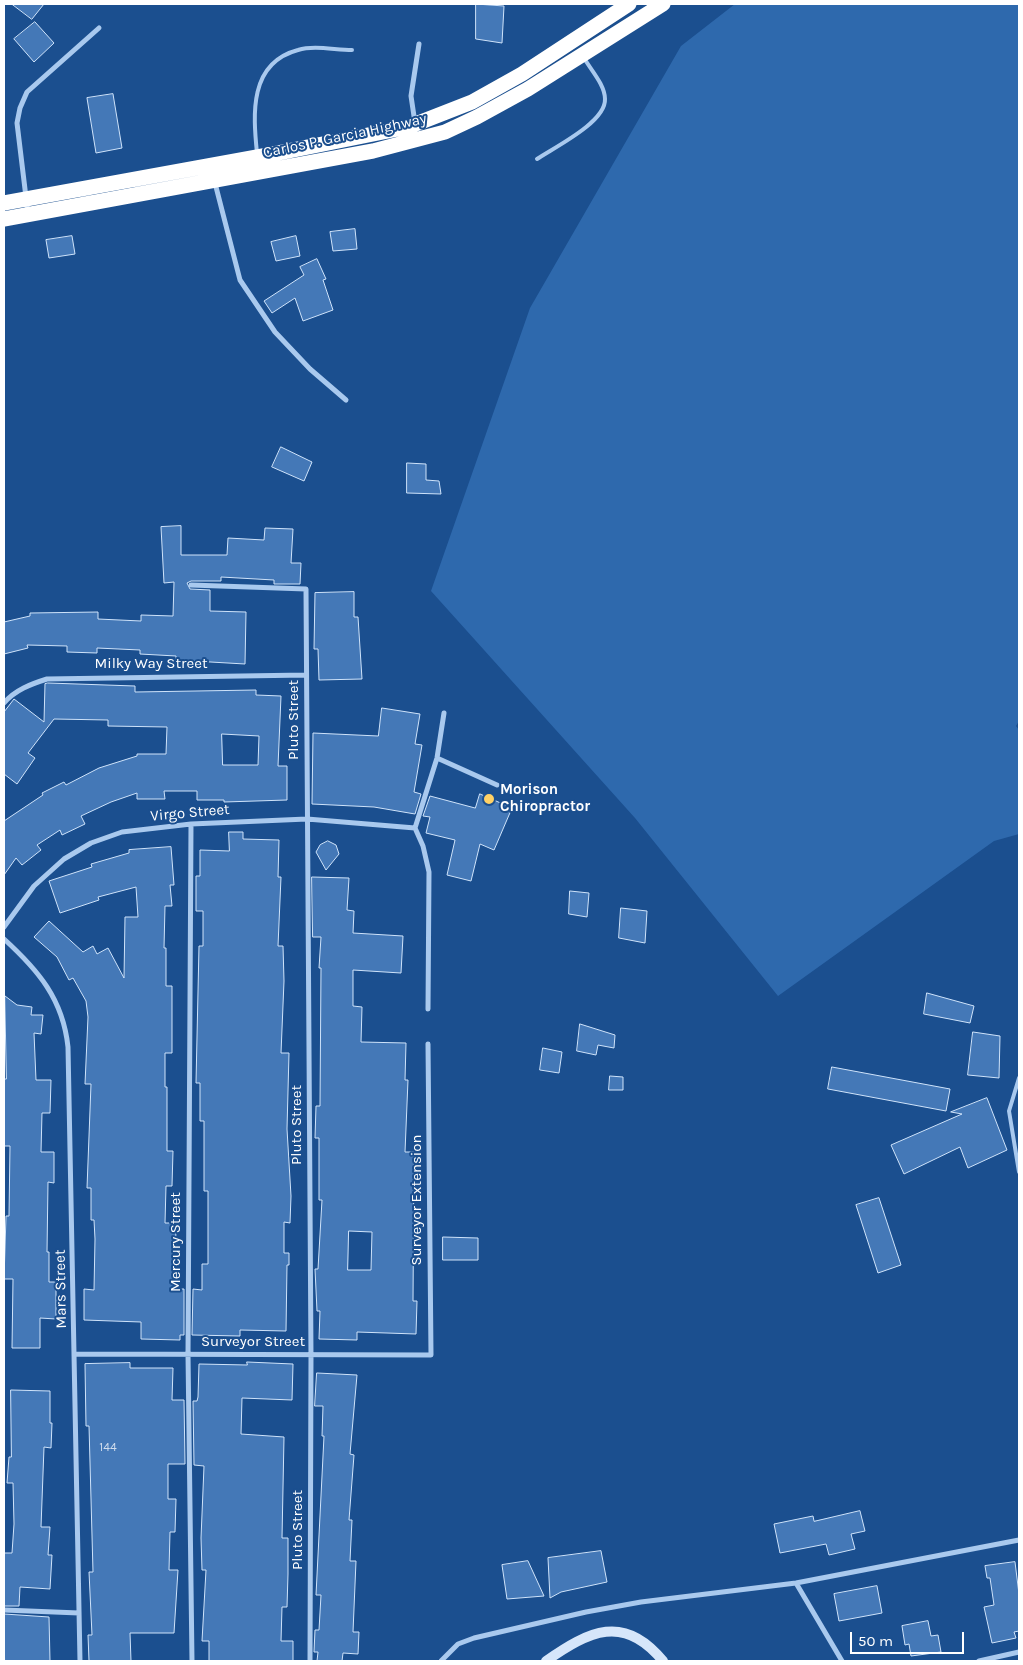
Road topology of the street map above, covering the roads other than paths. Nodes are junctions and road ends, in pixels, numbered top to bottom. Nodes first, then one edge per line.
1 (628, 4) edge
2 (656, 5) edge
3 (99, 28) dead end
4 (572, 39) junction
5 (419, 44) dead end
6 (352, 50) dead end
7 (582, 55) junction
8 (415, 124) junction
9 (257, 157) junction
10 (537, 159) dead end
11 (211, 165) junction
12 (260, 172) junction
13 (214, 181) junction
14 (26, 199) junction
15 (4, 203) edge
16 (28, 214) junction
17 (4, 219) edge
18 (346, 400) dead end
19 (191, 584) dead end
20 (306, 675) junction
21 (4, 703) edge
22 (444, 713) dead end
23 (437, 758) junction
24 (497, 786) dead end
25 (307, 819) junction
26 (191, 824) junction
27 (415, 828) junction
28 (4, 927) edge
29 (4, 938) edge
30 (428, 1009) dead end
31 (428, 1044) dead end
32 (1019, 1078) edge
33 (1019, 1172) edge
34 (75, 1354) junction
35 (188, 1354) junction
36 (311, 1355) junction
37 (431, 1355) joint
38 (1019, 1540) edge
39 (796, 1583) junction
40 (4, 1610) edge
41 (79, 1613) junction
42 (1019, 1652) edge
43 (80, 1661) edge
44 (192, 1661) edge
45 (310, 1661) edge
46 (441, 1661) edge
47 (546, 1661) edge
48 (663, 1661) edge
49 (842, 1661) edge
50 (979, 1661) edge

1 - 4 highway, Carlos P. Garcia Highway
2 - 7 highway, Carlos P. Garcia Highway
3 - 14 street
4 - 7 lane
4 - 8 highway, Carlos P. Garcia Highway
5 - 8 street
6 - 9 lane
7 - 10 lane
7 - 12 highway, Carlos P. Garcia Highway
8 - 9 highway, Carlos P. Garcia Highway
9 - 11 highway, Carlos P. Garcia Highway
9 - 12 lane
11 - 13 street
11 - 14 highway, Carlos P. Garcia Highway
12 - 13 highway, Carlos P. Garcia Highway
13 - 16 highway, Carlos P. Garcia Highway
13 - 18 street
14 - 15 highway, Carlos P. Garcia Highway
14 - 16 street
16 - 17 highway, Carlos P. Garcia Highway
19 - 20 street, Pluto Street
20 - 21 street, Milky Way Street
20 - 25 street, Pluto Street
22 - 23 street
23 - 24 street
23 - 27 street
25 - 26 street, Virgo Street
25 - 27 street, Virgo Street
25 - 36 street, Pluto Street
26 - 28 street, Virgo Street
26 - 35 street, Mercury Street
27 - 30 street
29 - 34 street, Mars Street
31 - 37 street, Surveyor Extension
32 - 33 lane
34 - 35 street, Surveyor Street
34 - 41 street, Mars Street
35 - 36 street, Surveyor Street
35 - 44 street, Mercury Street
36 - 37 street, Surveyor Street
36 - 45 street, Pluto Street
38 - 39 street
39 - 46 street
39 - 49 street
40 - 41 street
41 - 43 street, Mars Street
42 - 50 street
47 - 48 street

